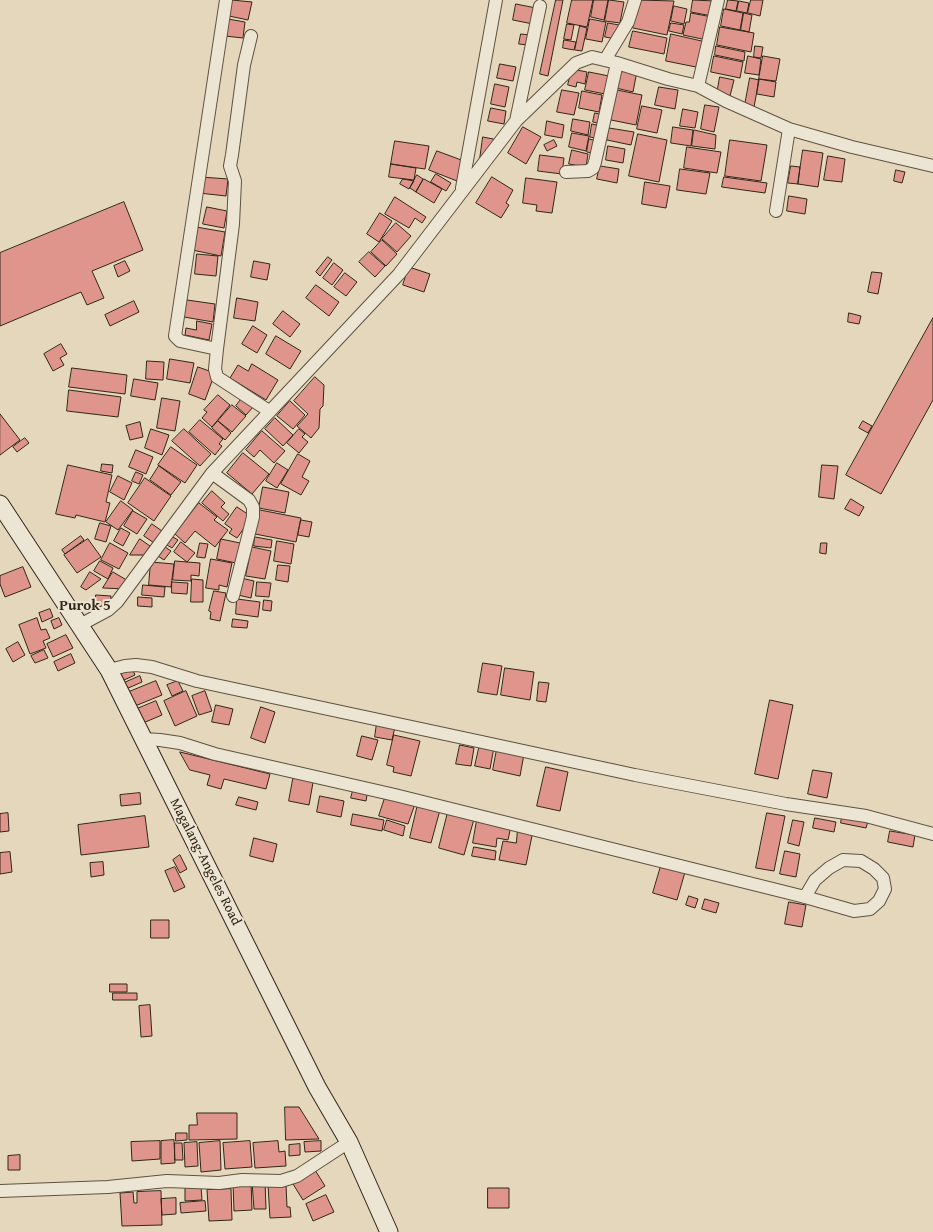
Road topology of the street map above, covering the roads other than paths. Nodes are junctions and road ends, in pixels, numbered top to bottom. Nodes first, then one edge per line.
1 (226, 0) edge
2 (496, 0) edge
3 (635, 0) edge
4 (718, 0) edge
5 (540, 6) dead end
6 (251, 36) dead end
7 (605, 60) junction
8 (617, 63) junction
9 (698, 86) junction
10 (516, 121) junction
11 (789, 129) junction
12 (933, 166) edge
13 (566, 172) dead end
14 (462, 192) junction
15 (776, 211) dead end
16 (218, 349) junction
17 (269, 411) junction
18 (212, 473) junction
19 (0, 504) edge
20 (233, 596) dead end
21 (80, 626) junction
22 (109, 670) junction
23 (143, 739) junction
24 (933, 834) edge
25 (805, 897) junction
26 (349, 1142) junction
27 (0, 1191) edge
28 (389, 1232) edge

1 - 16 street
2 - 14 street
3 - 7 street
4 - 9 street
5 - 10 street
6 - 16 street
7 - 8 street
7 - 10 street
8 - 9 street
8 - 13 street
9 - 11 street
10 - 14 street
11 - 12 street
11 - 15 street
14 - 17 street
16 - 17 street
17 - 18 street
18 - 20 street
18 - 21 street
19 - 21 main road, Magalang-Angeles Road
21 - 22 main road, Magalang-Angeles Road
22 - 23 main road, Magalang-Angeles Road
22 - 24 street
23 - 25 street
23 - 26 main road, Magalang-Angeles Road
25 - 25 street
26 - 27 street
26 - 28 main road, Magalang-Angeles Road

